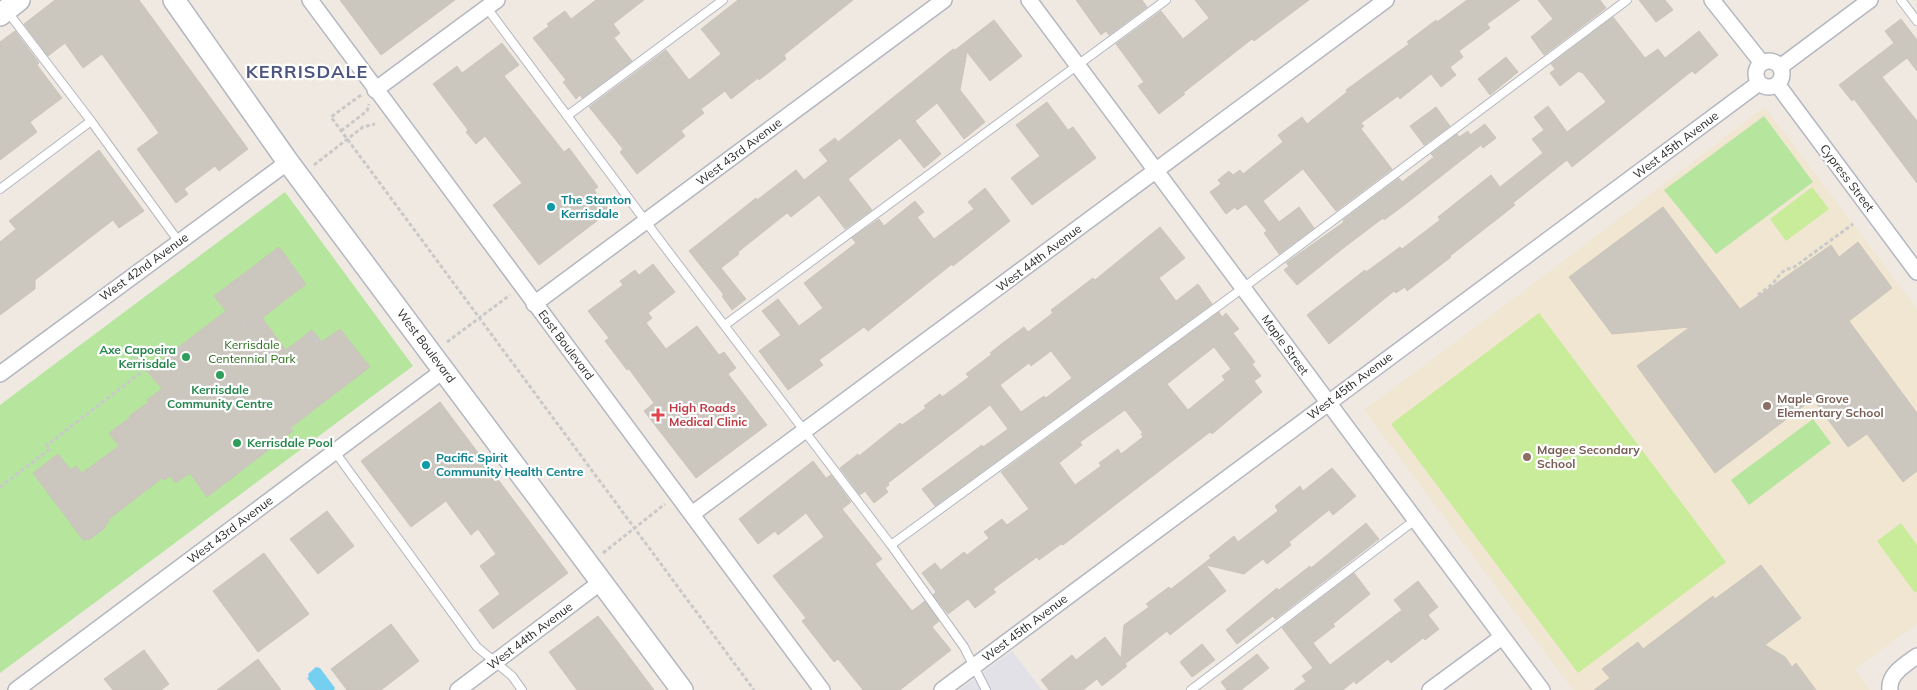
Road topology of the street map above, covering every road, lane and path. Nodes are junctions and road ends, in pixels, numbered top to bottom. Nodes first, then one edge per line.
1 (174, 0) edge
2 (310, 0) edge
3 (723, 0) edge
4 (944, 0) edge
5 (1028, 0) edge
6 (1166, 0) edge
7 (1386, 0) edge
8 (1626, 0) edge
9 (1712, 0) edge
10 (1870, 0) edge
11 (1902, 0) edge
12 (492, 4) edge
13 (9, 8) edge
14 (1917, 21) edge
15 (1762, 63) junction
16 (1077, 66) junction
17 (1780, 67) junction
18 (1759, 83) junction
19 (1777, 84) junction
20 (375, 90) junction
21 (567, 116) junction
22 (91, 121) junction
23 (375, 124) dead end
24 (341, 131) junction
25 (347, 138) junction
26 (288, 162) junction
27 (309, 169) dead end
28 (1155, 172) junction
29 (0, 189) edge
30 (646, 222) junction
31 (1853, 224) dead end
32 (179, 242) junction
33 (254, 271) dead end
34 (1917, 272) edge
35 (258, 276) dead end
36 (1244, 288) junction
37 (510, 295) dead end
38 (1758, 295) dead end
39 (534, 304) junction
40 (481, 318) junction
41 (242, 322) dead end
42 (725, 325) junction
43 (247, 329) dead end
44 (314, 334) dead end
45 (318, 341) dead end
46 (447, 342) dead end
47 (127, 347) dead end
48 (269, 354) dead end
49 (275, 356) dead end
50 (444, 370) junction
51 (0, 374) edge
52 (1328, 403) junction
53 (804, 432) junction
54 (335, 452) junction
55 (0, 487) edge
56 (665, 504) dead end
57 (692, 514) junction
58 (1415, 520) junction
59 (635, 527) junction
60 (891, 545) junction
61 (602, 554) dead end
62 (601, 582) junction
63 (1502, 637) junction
64 (1917, 656) edge
65 (495, 662) junction
66 (973, 667) junction
67 (1890, 688) edge
68 (16, 690) edge
69 (458, 690) edge
70 (522, 690) edge
71 (682, 690) edge
72 (754, 690) edge
73 (822, 690) edge
74 (942, 690) edge
75 (986, 690) edge
76 (1191, 690) edge
77 (1430, 690) edge
78 (1542, 690) edge

1 - 26 street, West Boulevard
2 - 20 street, East Boulevard
3 - 21 lane
4 - 30 street, West 43rd Avenue
5 - 16 street, Maple Street
6 - 16 lane
7 - 28 street, West 44th Avenue
8 - 36 lane
9 - 15 street
10 - 17 street
11 - 14 lane
12 - 20 street
12 - 21 lane
13 - 22 lane
15 - 17 street
15 - 18 street
16 - 28 street, Maple Street
16 - 42 lane
17 - 19 street
18 - 19 street
18 - 52 street, West 45th Avenue
19 - 34 street, Cypress Street
20 - 24 path
20 - 24 path
20 - 39 street, East Boulevard
21 - 30 lane
22 - 29 lane
22 - 32 lane
23 - 25 path
24 - 25 path
25 - 27 path
25 - 40 path
26 - 32 street, West 42nd Avenue
26 - 50 street, West Boulevard
28 - 36 street, Maple Street
28 - 53 street, West 44th Avenue
30 - 39 street, West 43rd Avenue
30 - 42 lane
31 - 38 path
32 - 51 street, West 42nd Avenue
33 - 35 path
36 - 52 street, Maple Street
36 - 60 lane
37 - 40 path
39 - 57 street, East Boulevard
40 - 46 path
40 - 59 path
41 - 43 path
42 - 53 lane
44 - 45 path
47 - 55 path
48 - 49 path
50 - 54 street, West 43rd Avenue
50 - 62 street, West Boulevard
52 - 58 street, Maple Street
52 - 66 street, West 45th Avenue
53 - 57 street, West 44th Avenue
53 - 60 lane
54 - 65 lane
54 - 68 street, West 43rd Avenue
56 - 59 path
57 - 73 street, East Boulevard
58 - 63 street, Maple Street
58 - 76 lane
59 - 61 path
59 - 72 path
60 - 66 lane
62 - 65 street, West 44th Avenue
62 - 71 street, West Boulevard
63 - 77 street
63 - 78 street, Maple Street
64 - 67 street
65 - 69 street, West 44th Avenue
65 - 70 lane
66 - 74 street, West 45th Avenue
66 - 75 lane

